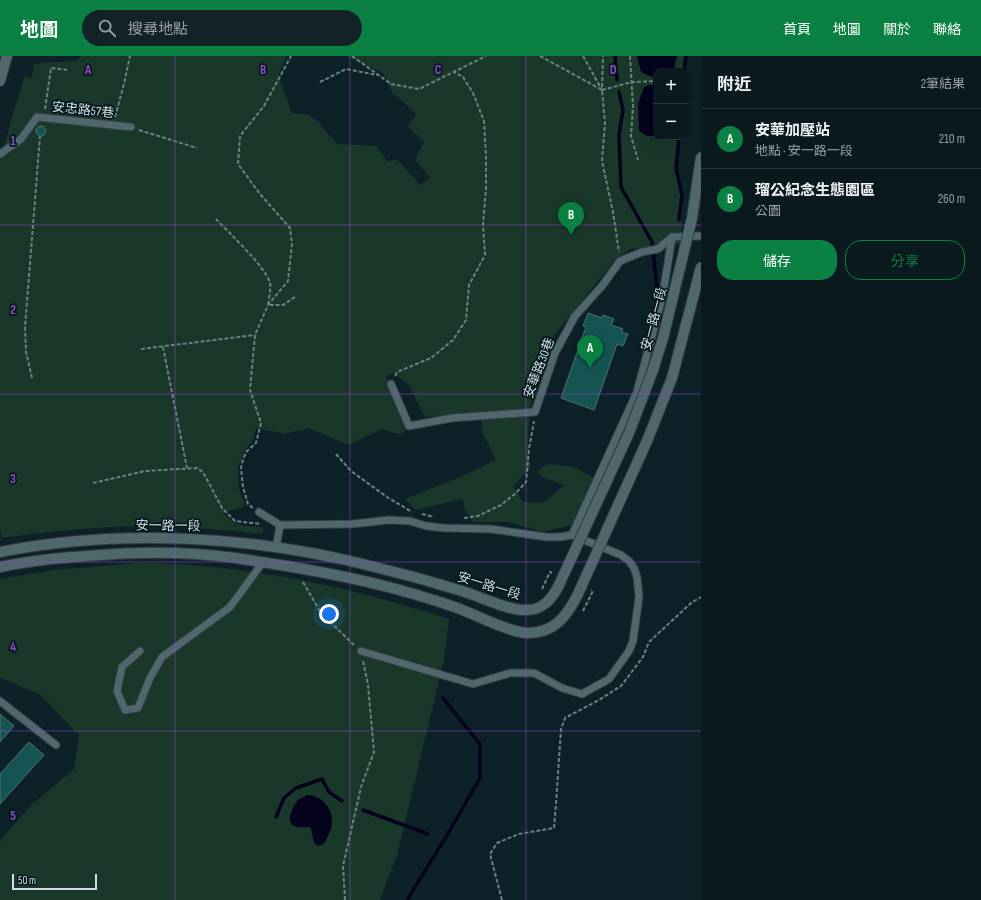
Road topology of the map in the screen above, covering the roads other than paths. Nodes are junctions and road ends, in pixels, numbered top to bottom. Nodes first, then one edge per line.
1 (7, 56) edge
2 (0, 82) edge
3 (131, 127) road end
4 (0, 154) edge
5 (701, 157) edge
6 (701, 236) edge
7 (672, 237) junction
8 (701, 267) edge
9 (391, 384) road end
10 (259, 512) road end
11 (280, 525) junction
12 (572, 535) junction
13 (253, 544) junction
14 (276, 548) junction
15 (0, 552) edge
16 (251, 560) junction
17 (263, 562) junction
18 (0, 567) edge
19 (140, 650) dead end
20 (360, 651) road end
21 (0, 701) edge
22 (56, 745) dead end

1 - 2 street
3 - 4 lane, 安忠路57巷
5 - 14 street, 安一路一段, bridge
6 - 7 lane
7 - 9 lane, 安華路30巷
7 - 12 lane
8 - 17 street, 安一路一段, bridge
10 - 11 lane
11 - 12 lane
11 - 14 lane
12 - 20 lane
13 - 14 street, 安一路一段
13 - 15 street, 安一路一段
13 - 16 street
16 - 17 street, 安一路一段
16 - 18 street, 安一路一段
17 - 19 lane
21 - 22 lane

